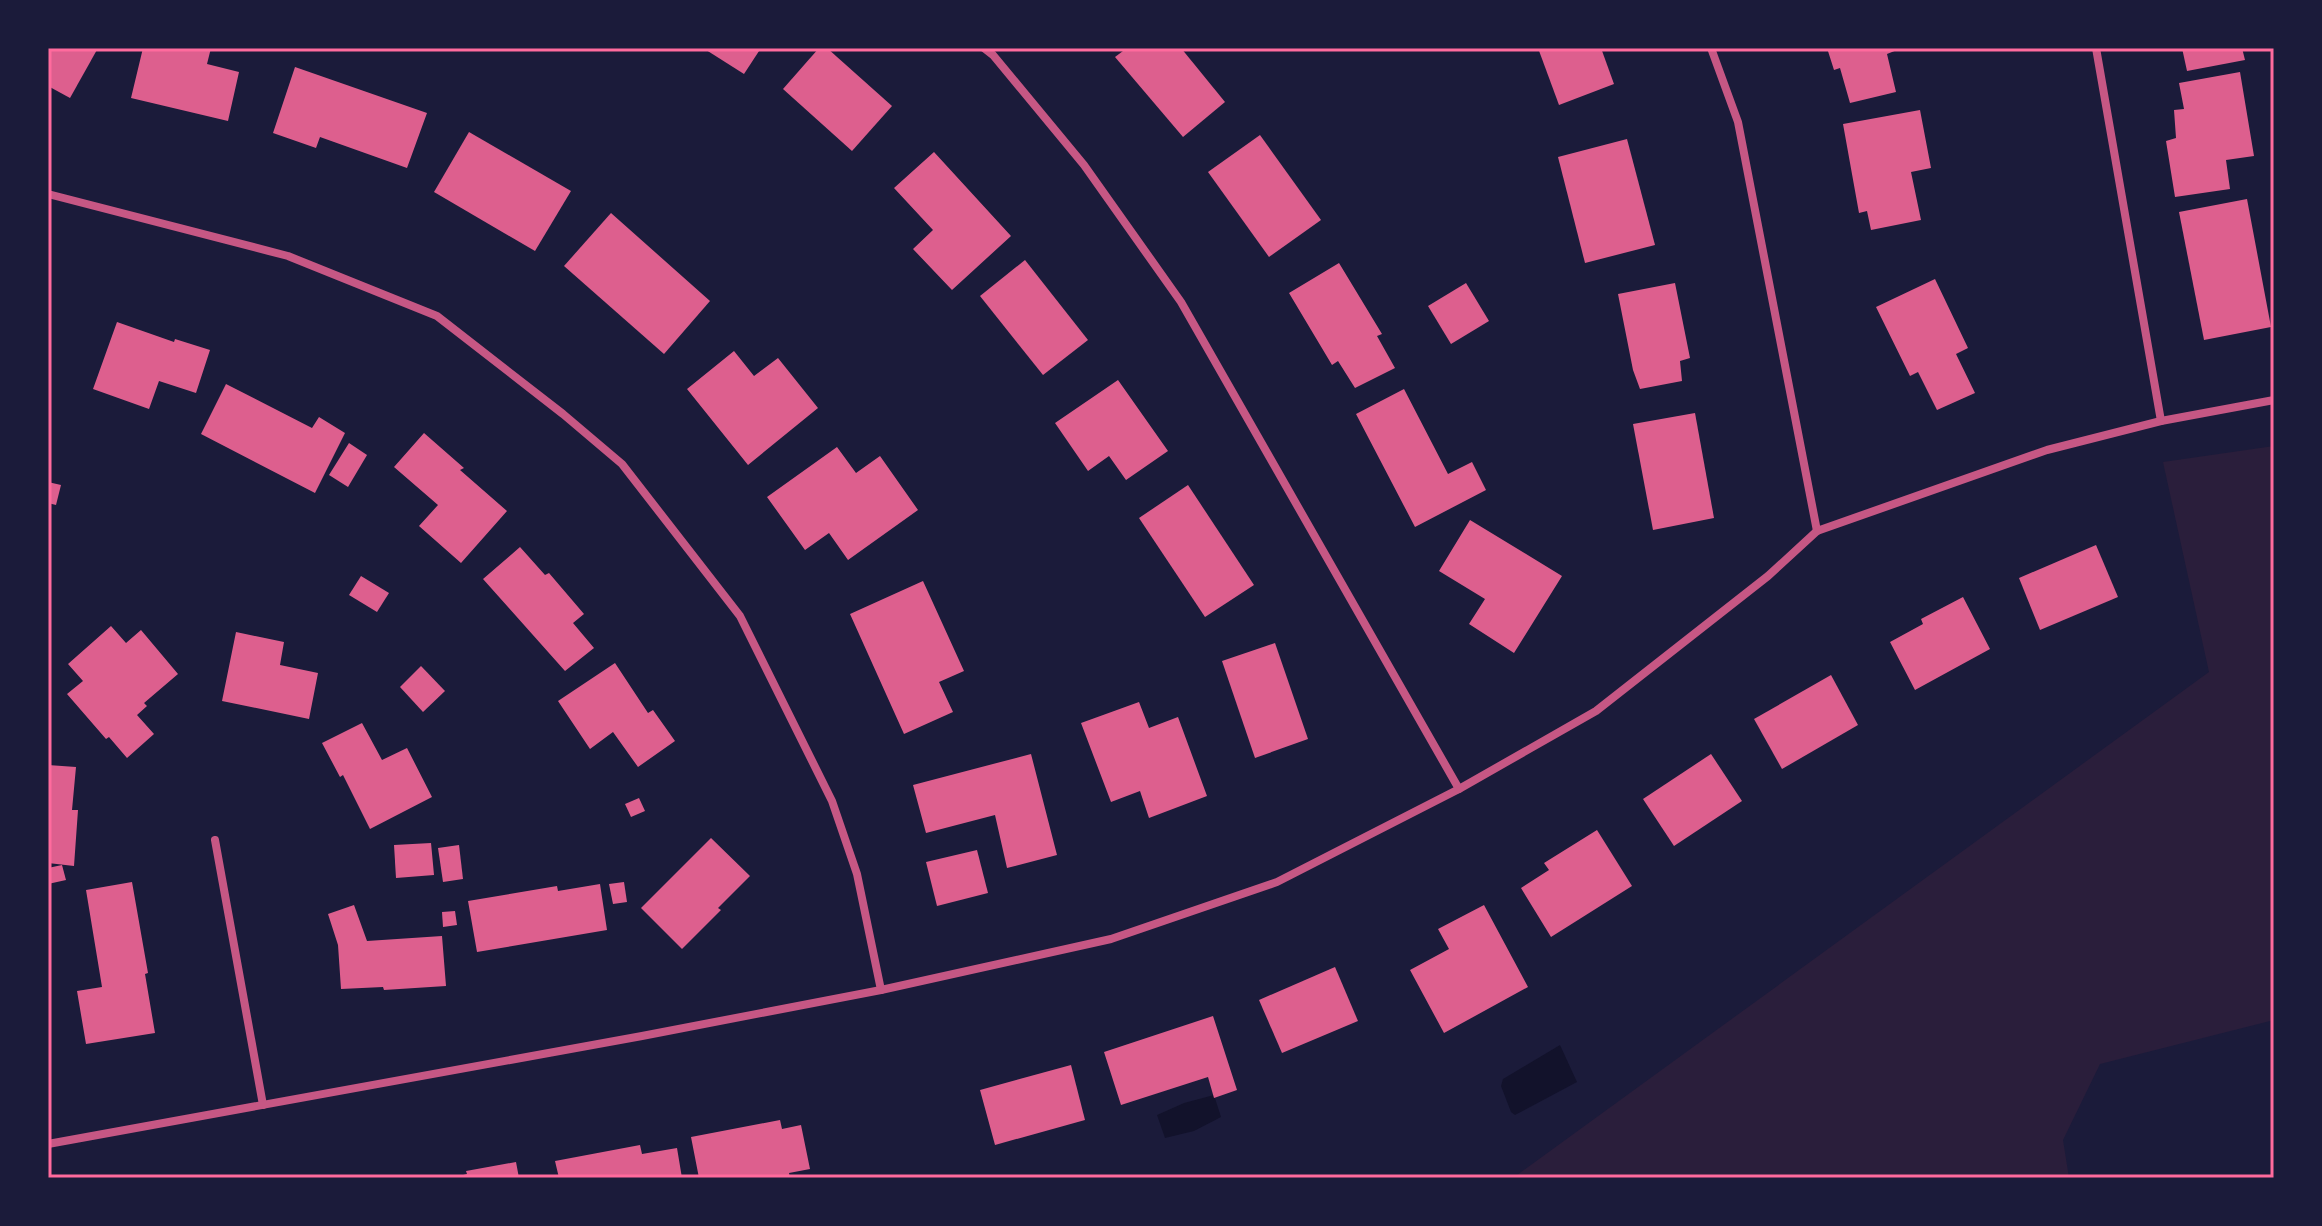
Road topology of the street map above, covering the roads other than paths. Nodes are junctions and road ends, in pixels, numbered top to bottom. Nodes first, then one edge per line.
1 (984, 48) edge
2 (1711, 48) edge
3 (2096, 48) edge
4 (48, 194) edge
5 (2274, 400) edge
6 (2161, 421) junction
7 (1817, 531) junction
8 (1459, 789) junction
9 (215, 840) dead end
10 (881, 990) junction
11 (263, 1105) junction
12 (48, 1144) edge

1 - 8 street
2 - 7 street
3 - 6 street
4 - 10 street
5 - 6 street
6 - 7 street
7 - 8 street
8 - 10 street
9 - 11 street
10 - 11 street
11 - 12 street

